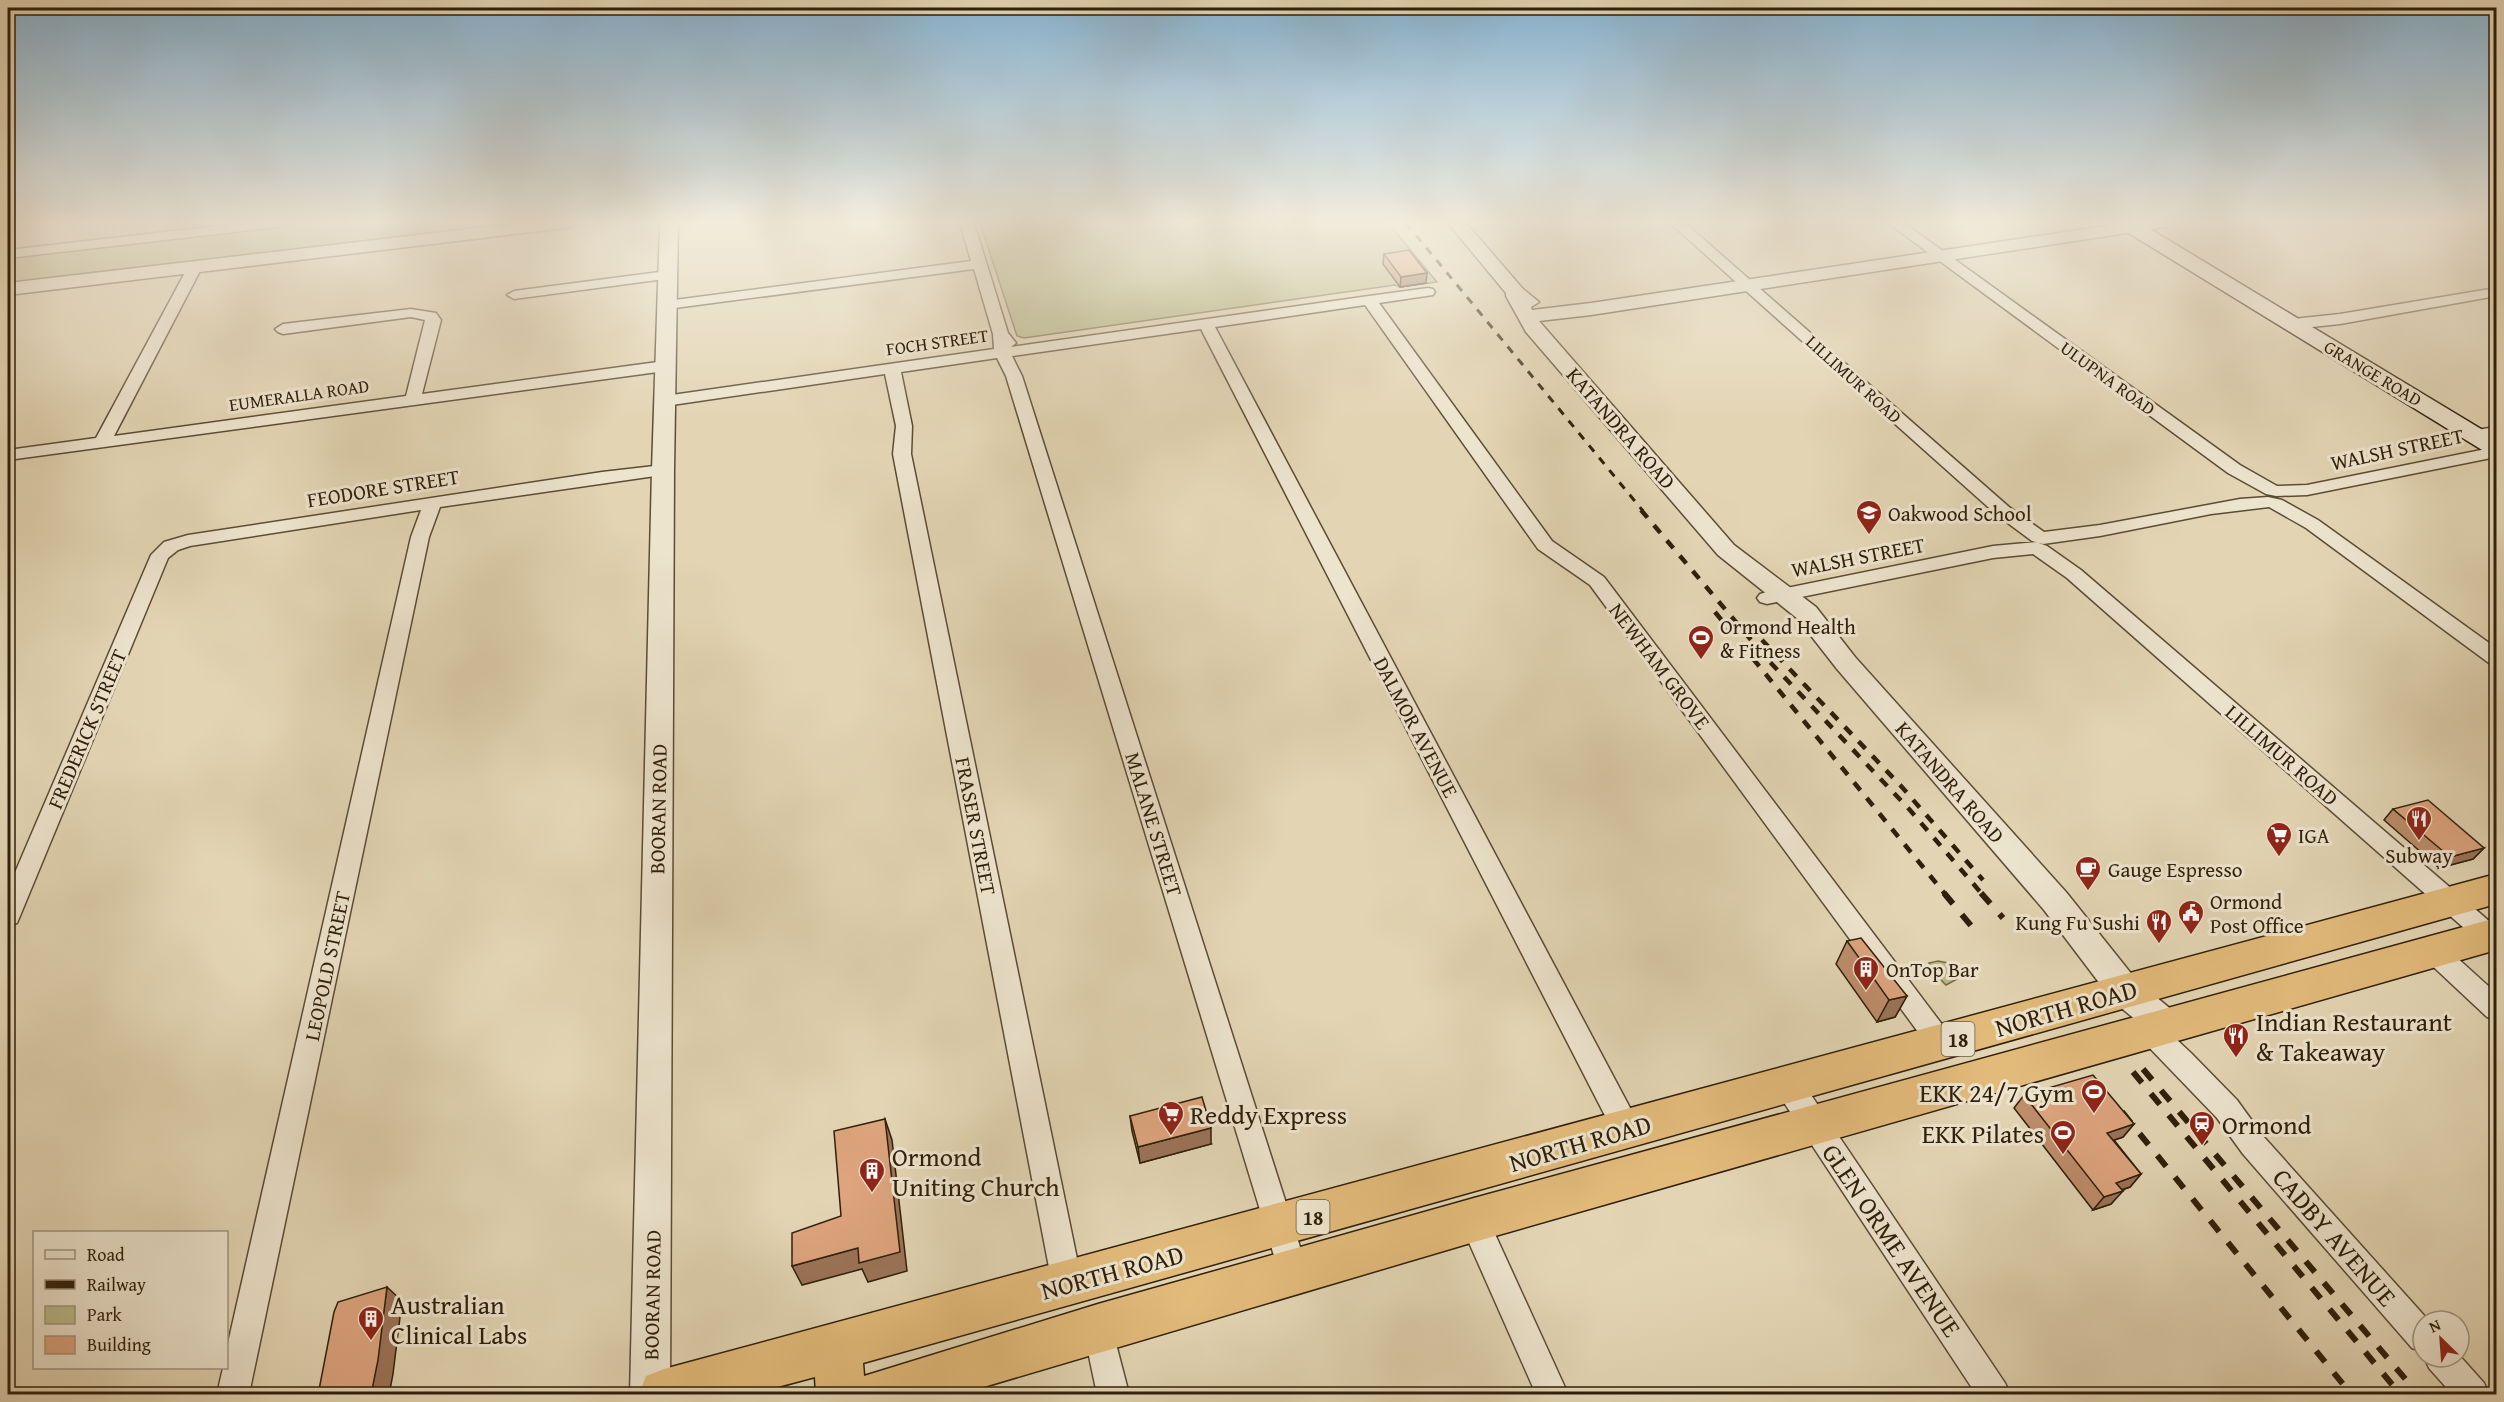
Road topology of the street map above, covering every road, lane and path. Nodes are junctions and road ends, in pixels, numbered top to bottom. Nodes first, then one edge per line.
1 (184, 288) edge
2 (565, 288) edge
3 (668, 288) edge
4 (793, 288) edge
5 (987, 288) edge
6 (1512, 288) edge
7 (1731, 288) edge
8 (1751, 288) edge
9 (1985, 288) edge
10 (2235, 288) edge
11 (1428, 292) dead end
12 (2496, 292) edge
13 (514, 295) dead end
14 (1369, 300) junction
15 (667, 305) junction
16 (1534, 322) junction
17 (1205, 323) junction
18 (2297, 326) junction
19 (283, 329) dead end
20 (1006, 352) junction
21 (665, 363) junction
22 (892, 368) junction
23 (413, 399) junction
24 (664, 401) junction
25 (2491, 441) edge
26 (102, 442) junction
27 (8, 455) edge
28 (663, 467) junction
29 (2273, 497) junction
30 (427, 504) junction
31 (2040, 543) junction
32 (171, 546) joint
33 (1776, 596) junction
34 (2496, 658) edge
35 (2496, 889) edge
36 (2450, 902) junction
37 (8, 916) edge
38 (2493, 935) edge
39 (2434, 952) junction
40 (2135, 989) junction
41 (2496, 1009) edge
42 (2158, 1028) junction
43 (1941, 1043) junction
44 (1789, 1086) junction
45 (1815, 1125) junction
46 (1627, 1130) junction
47 (1474, 1220) junction
48 (1279, 1227) junction
49 (1293, 1272) junction
50 (1067, 1283) junction
51 (2411, 1324) edge
52 (1098, 1328) junction
53 (837, 1346) junction
54 (2450, 1369) edge
55 (233, 1395) edge
56 (650, 1395) edge
57 (664, 1395) edge
58 (841, 1395) edge
59 (880, 1395) edge
60 (1113, 1395) edge
61 (1551, 1395) edge
62 (1994, 1395) edge
63 (2473, 1395) edge

1 - 26 street
2 - 13 street
3 - 15 street, BOORAN ROAD
4 - 15 street
5 - 20 street
6 - 16 street, KATANDRA ROAD
7 - 16 street
8 - 31 street, LILLIMUR ROAD
9 - 29 street, ULUPNA ROAD
10 - 18 main road, GRANGE ROAD
11 - 14 street, FOCH STREET
12 - 18 street
14 - 17 street, FOCH STREET
14 - 43 street, NEWHAM GROVE
15 - 21 street, BOORAN ROAD
16 - 33 street, KATANDRA ROAD
17 - 20 street, FOCH STREET
17 - 46 street, DALMOR AVENUE
18 - 25 main road, GRANGE ROAD
19 - 23 street
20 - 22 street, FOCH STREET
20 - 48 street, MALANE STREET
21 - 23 street, EUMERALLA ROAD
21 - 24 street, BOORAN ROAD
22 - 24 street, FOCH STREET
22 - 50 street, FRASER STREET
23 - 26 street, EUMERALLA ROAD
24 - 28 street, BOORAN ROAD
25 - 29 street, WALSH STREET
26 - 27 street, EUMERALLA ROAD
28 - 30 street, FEODORE STREET
28 - 56 street, BOORAN ROAD
29 - 31 street, WALSH STREET
29 - 34 street, ULUPNA ROAD
30 - 32 street, FEODORE STREET
30 - 55 street, LEOPOLD STREET
31 - 33 street, WALSH STREET
31 - 36 street, LILLIMUR ROAD
32 - 37 street, FREDERICK STREET
33 - 40 street, KATANDRA ROAD
35 - 36 highway, NORTH ROAD / 18
36 - 38 street, LILLIMUR ROAD
36 - 40 highway, NORTH ROAD / 18
38 - 39 highway, NORTH ROAD / 18
39 - 41 street
39 - 42 highway, NORTH ROAD / 18
40 - 42 street, KATANDRA ROAD
40 - 43 highway, NORTH ROAD / 18
42 - 45 highway, NORTH ROAD / 18
42 - 51 street, CADBY AVENUE
43 - 44 highway, NORTH ROAD / 18
44 - 45 street, GLEN ORME AVENUE
44 - 46 highway, NORTH ROAD / 18
45 - 47 highway, NORTH ROAD / 18
45 - 62 street, GLEN ORME AVENUE
46 - 48 highway, NORTH ROAD / 18
47 - 49 highway, NORTH ROAD / 18
47 - 61 street
48 - 49 street, MALANE STREET
48 - 50 highway, NORTH ROAD / 18
49 - 52 highway, NORTH ROAD / 18
50 - 53 highway, NORTH ROAD / 18
52 - 59 highway, NORTH ROAD / 18
52 - 60 street
53 - 57 highway, NORTH ROAD / 18
53 - 58 highway
54 - 63 street

